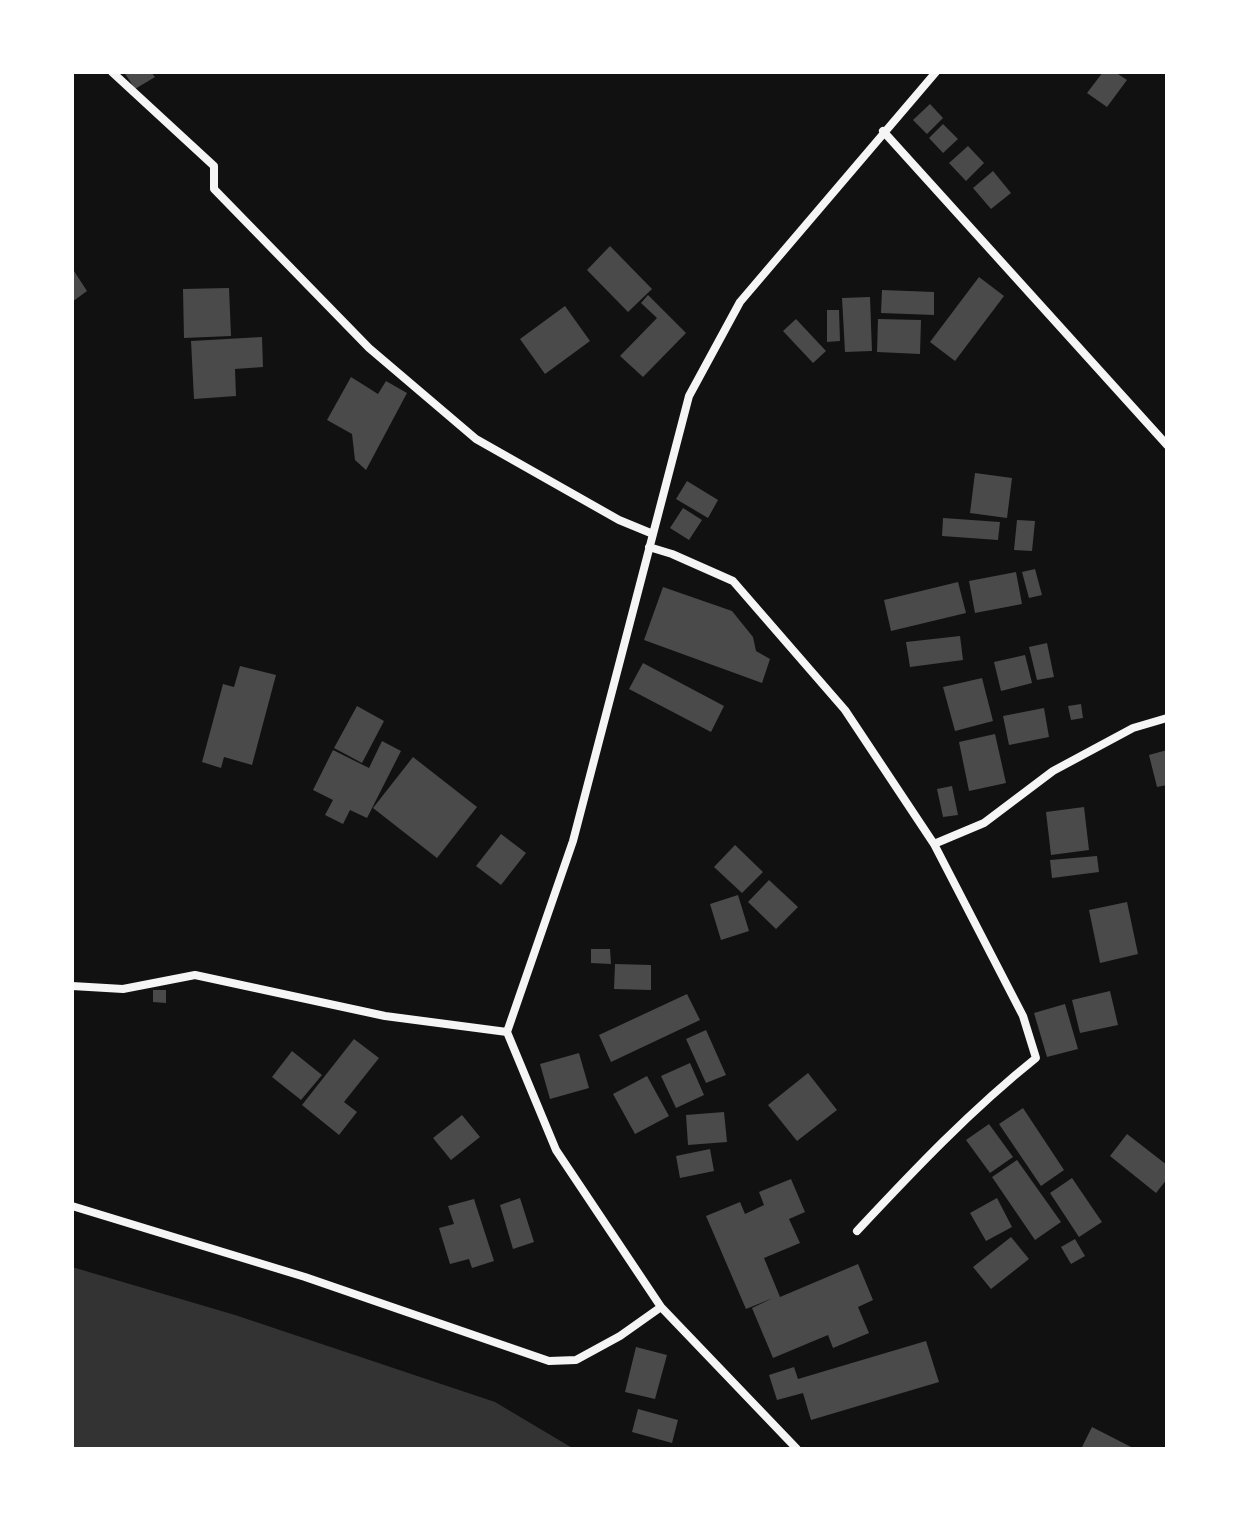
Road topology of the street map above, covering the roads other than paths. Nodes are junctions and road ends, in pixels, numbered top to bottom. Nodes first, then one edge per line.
1 (112, 72) edge
2 (936, 72) edge
3 (883, 131) junction
4 (1167, 445) edge
5 (653, 534) junction
6 (649, 547) junction
7 (1167, 718) edge
8 (934, 844) junction
9 (72, 986) edge
10 (507, 1032) junction
11 (72, 1206) edge
12 (857, 1231) dead end
13 (661, 1307) junction
14 (797, 1449) edge

1 - 5 street
2 - 3 street
3 - 4 street
3 - 5 street
5 - 6 street
6 - 8 street
6 - 10 street
7 - 8 street
8 - 12 street
9 - 10 street
10 - 13 street
11 - 13 street
13 - 14 street

